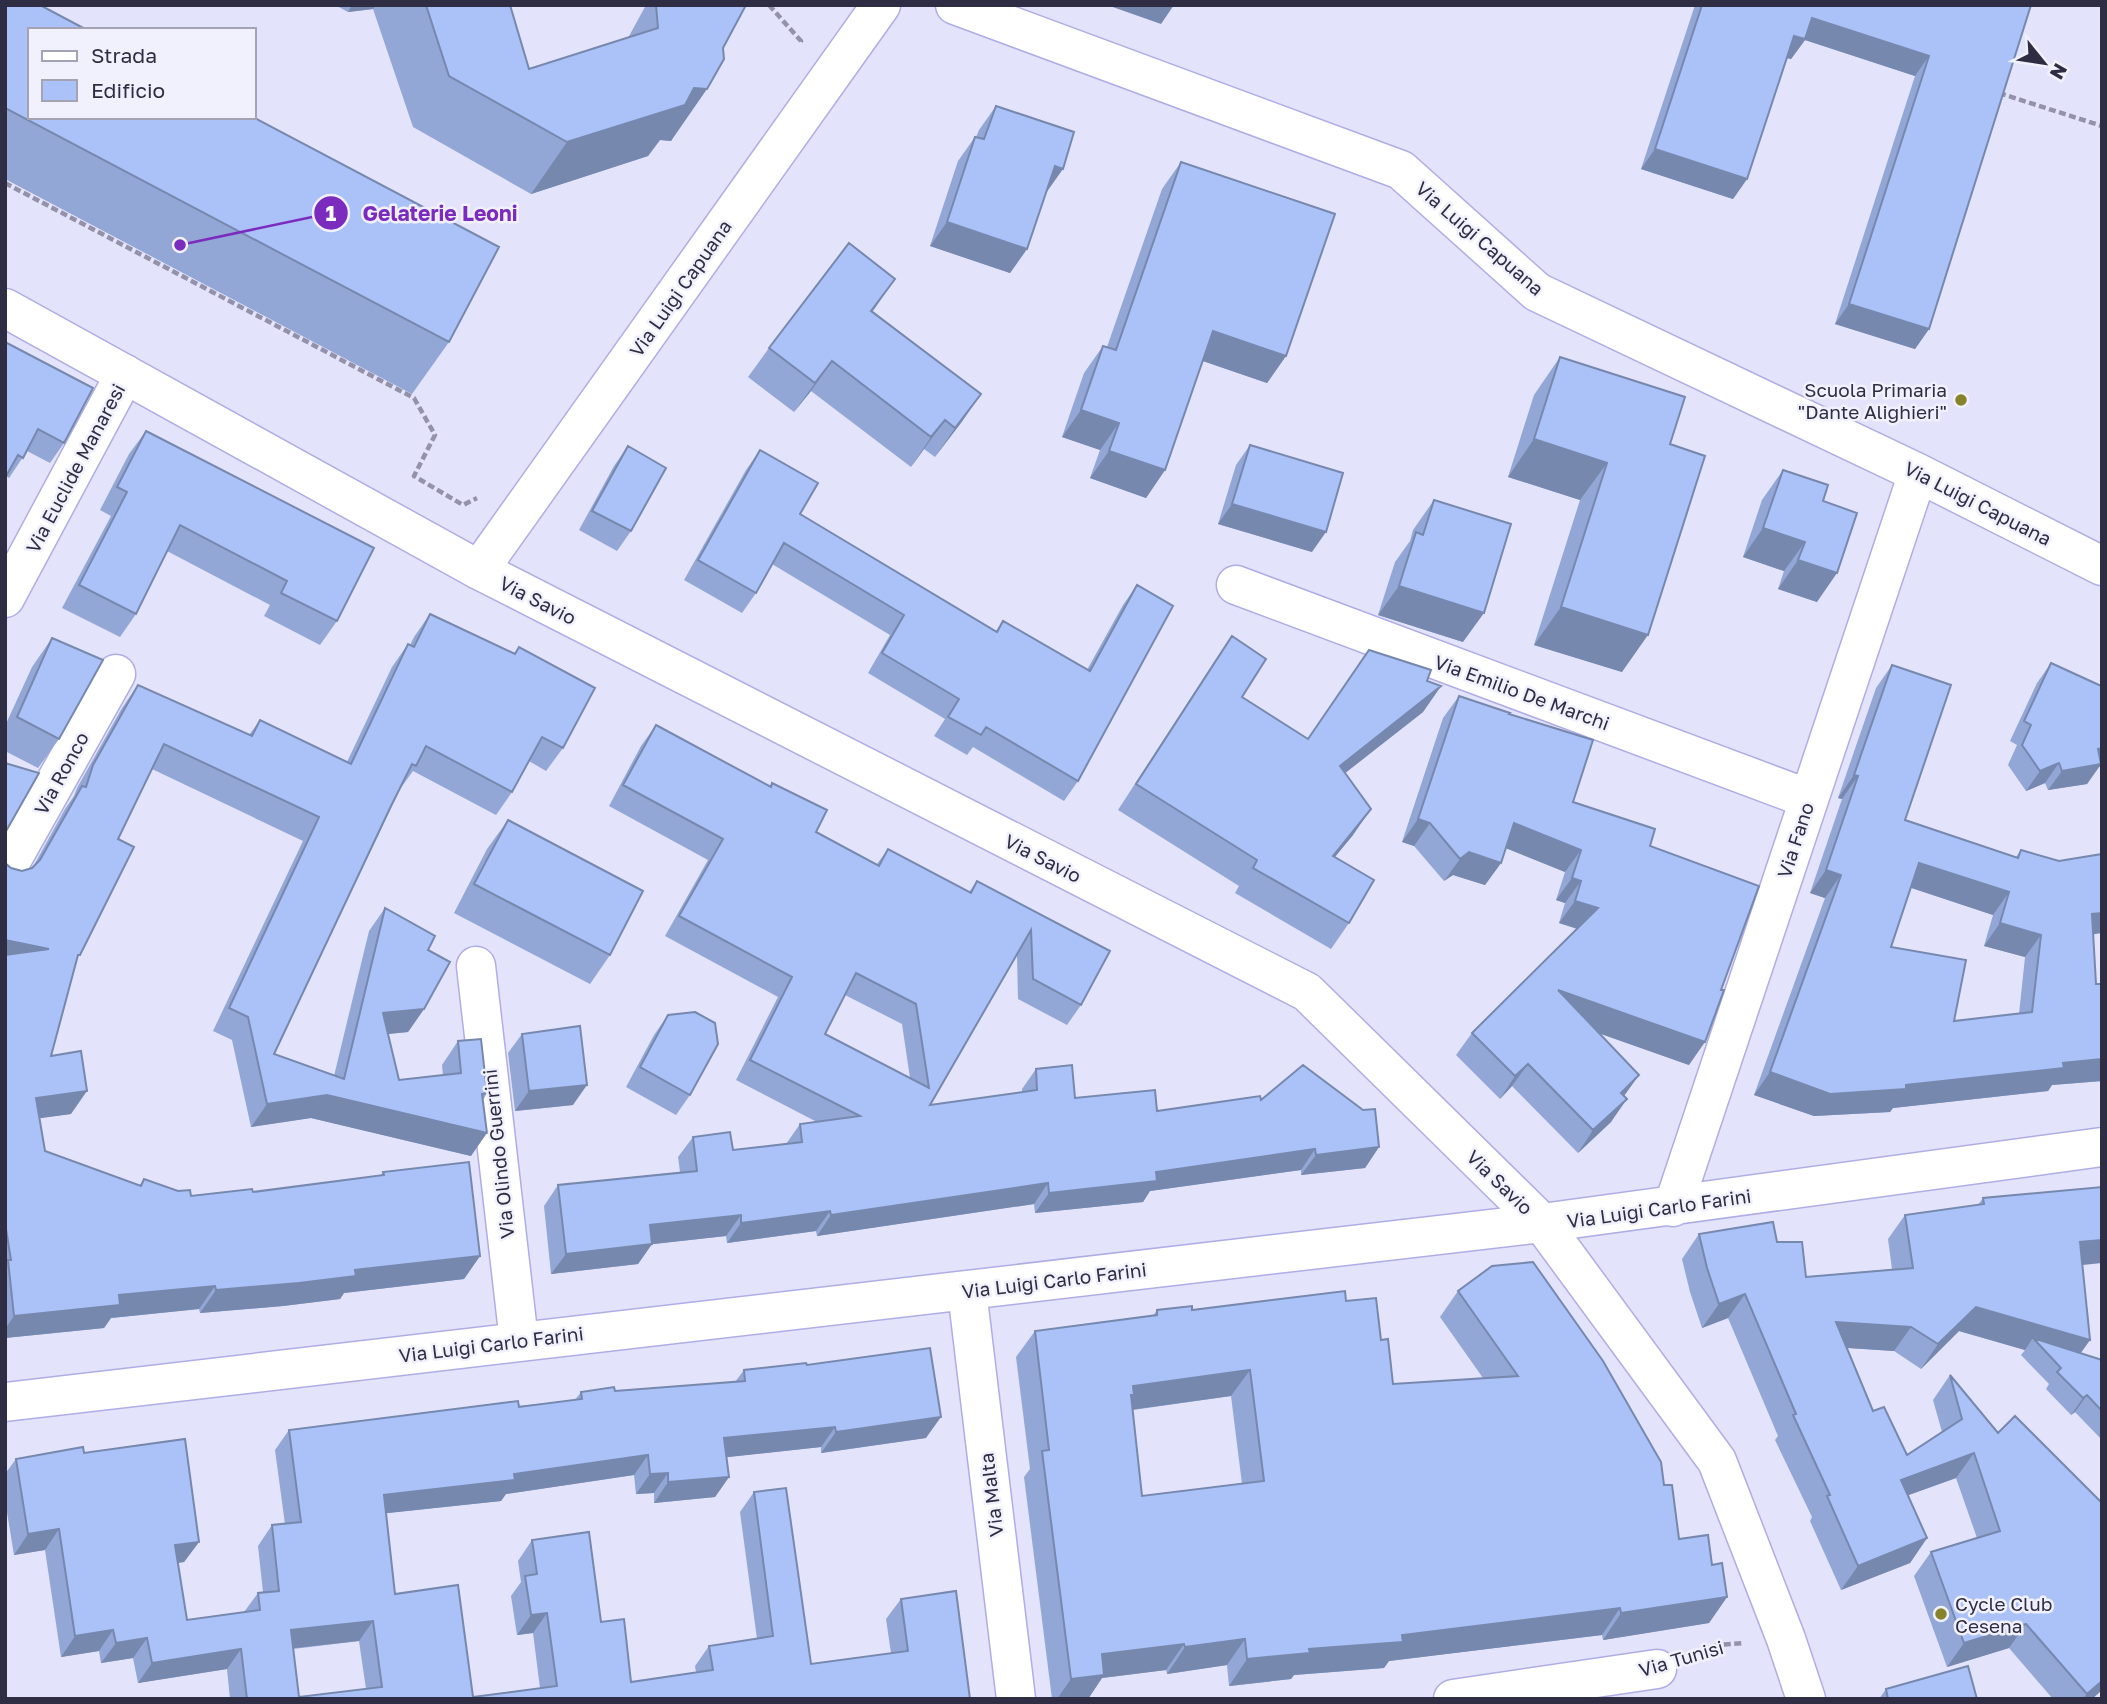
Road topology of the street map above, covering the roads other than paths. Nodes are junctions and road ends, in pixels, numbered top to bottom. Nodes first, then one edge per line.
1 (881, 5) edge
2 (955, 5) edge
3 (5, 308) edge
4 (125, 374) junction
5 (1918, 473) junction
6 (2102, 566) edge
7 (480, 570) junction
8 (1236, 585) dead end
9 (5, 598) edge
10 (116, 674) dead end
11 (1809, 799) junction
12 (5, 872) edge
13 (476, 966) dead end
14 (2102, 1147) edge
15 (1673, 1207) junction
16 (1542, 1223) junction
17 (967, 1291) junction
18 (519, 1341) junction
19 (5, 1402) edge
20 (1657, 1669) road end
21 (1016, 1699) edge
22 (1453, 1699) edge
23 (1806, 1699) edge

1 - 7 street, Via Luigi Capuana
2 - 5 street, Via Luigi Capuana
3 - 4 street, Via Savio
4 - 7 street, Via Savio
4 - 9 street, Via Euclide Manaresi
5 - 6 street, Via Luigi Capuana
5 - 11 street, Via Fano
7 - 16 street, Via Savio
8 - 11 street, Via Emilio De Marchi
10 - 12 street, Via Ronco
11 - 15 street, Via Fano
13 - 18 street, Via Olindo Guerrini
14 - 15 street, Via Luigi Carlo Farini
15 - 16 street, Via Luigi Carlo Farini
16 - 17 street, Via Luigi Carlo Farini
16 - 23 street, Via Savio
17 - 18 street, Via Luigi Carlo Farini
17 - 21 street, Via Malta
18 - 19 street, Via Luigi Carlo Farini
20 - 22 street, Via Tunisi

